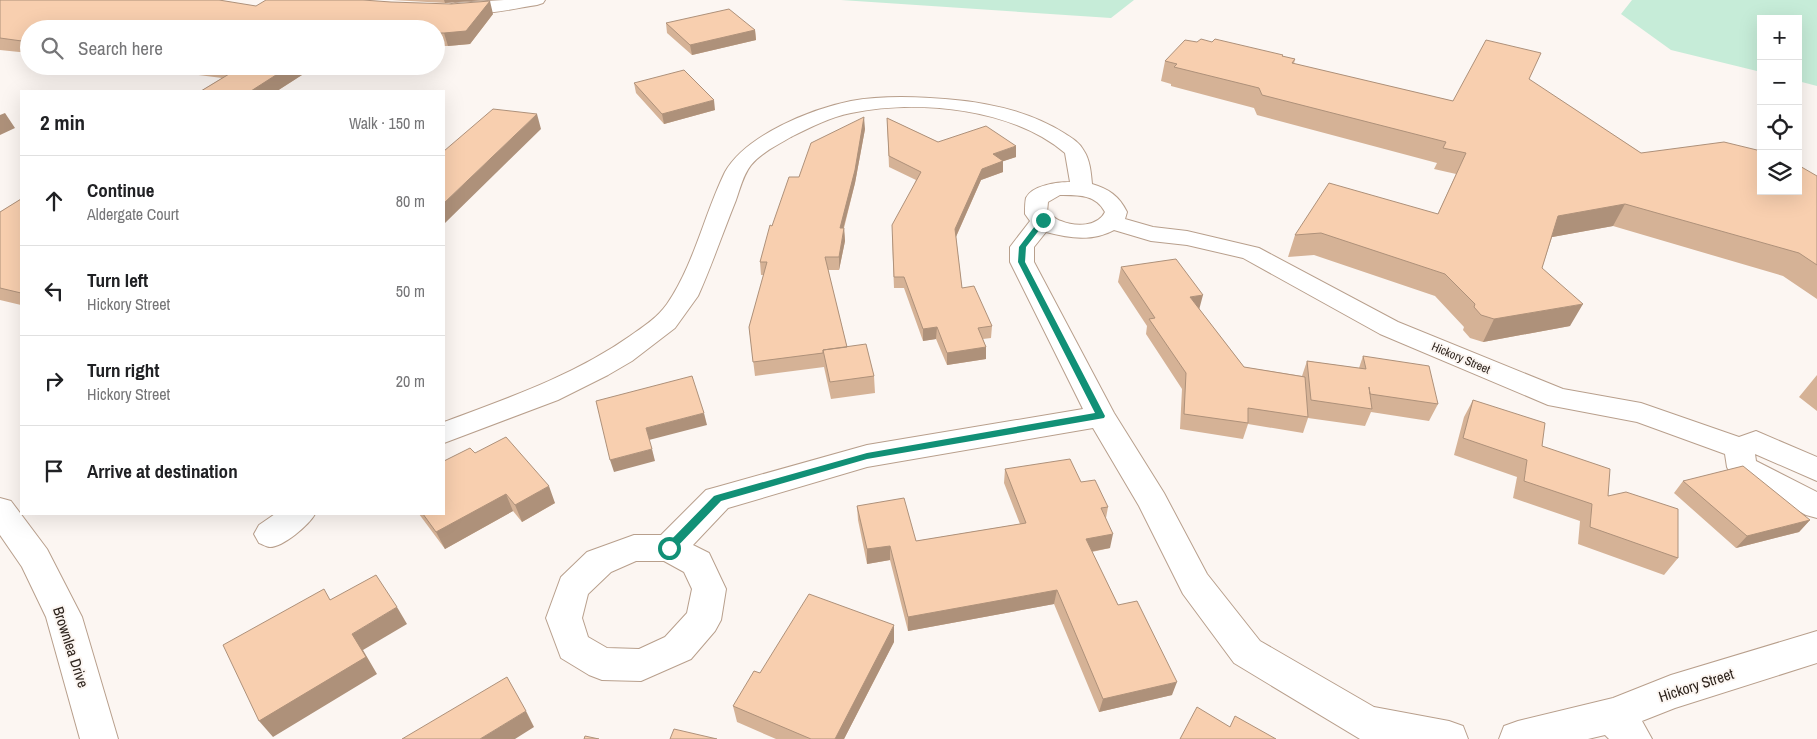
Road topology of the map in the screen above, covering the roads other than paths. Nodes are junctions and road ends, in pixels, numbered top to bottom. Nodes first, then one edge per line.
1 (536, 0) edge
2 (438, 9) edge
3 (1082, 188) junction
4 (1043, 220) junction
5 (1112, 222) junction
6 (1101, 416) junction
7 (445, 433) edge
8 (1739, 448) junction
9 (1817, 470) edge
10 (1817, 506) edge
11 (298, 515) edge
12 (2, 516) edge
13 (270, 534) dead end
14 (669, 548) dead end
15 (1817, 646) edge
16 (1623, 727) edge
17 (99, 739) edge
18 (1449, 739) edge
19 (1518, 739) edge

1 - 2 street
3 - 4 street
3 - 5 street
3 - 7 street
4 - 5 street
4 - 6 street
5 - 8 street, Hickory Street
6 - 14 street
6 - 18 street
8 - 9 street, Hickory Street
8 - 10 street
11 - 13 street
12 - 17 street, Brownlea Drive
15 - 16 street, Hickory Street
16 - 19 street, Hickory Street

